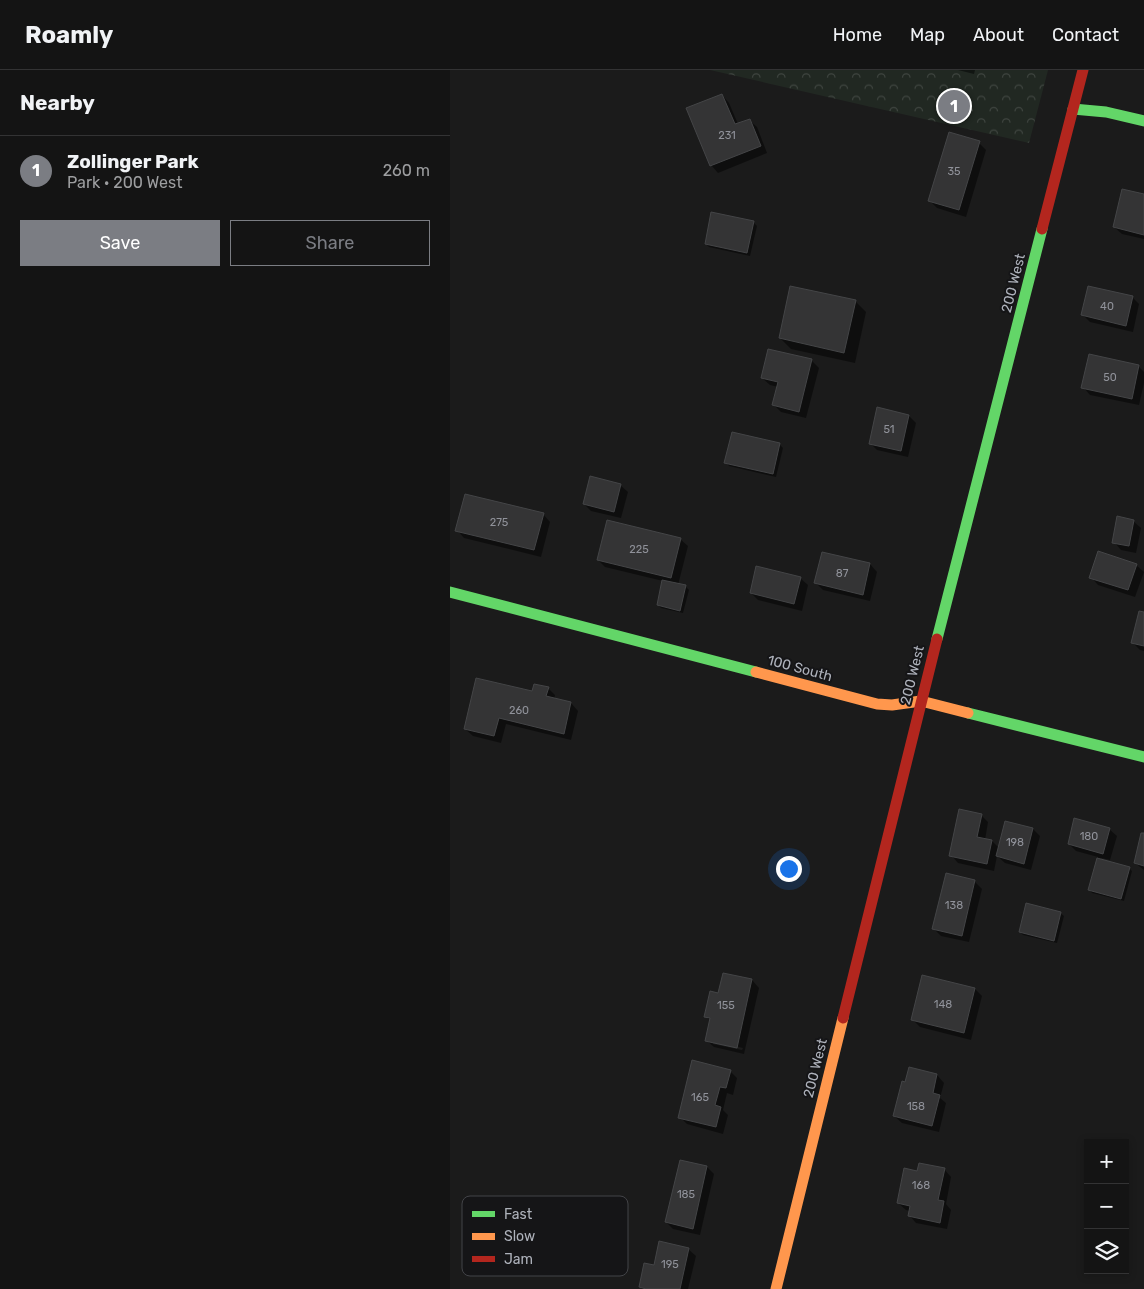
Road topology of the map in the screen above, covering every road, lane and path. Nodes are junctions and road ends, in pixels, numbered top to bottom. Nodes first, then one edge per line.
1 (1083, 70) edge
2 (1073, 109) junction
3 (1144, 121) edge
4 (450, 592) edge
5 (921, 701) junction
6 (1144, 757) edge
7 (776, 1289) edge

1 - 2 street, 200 West
2 - 3 street
2 - 5 street, 200 West
4 - 5 street, 100 South
5 - 6 street, 100 South
5 - 7 street, 200 West

